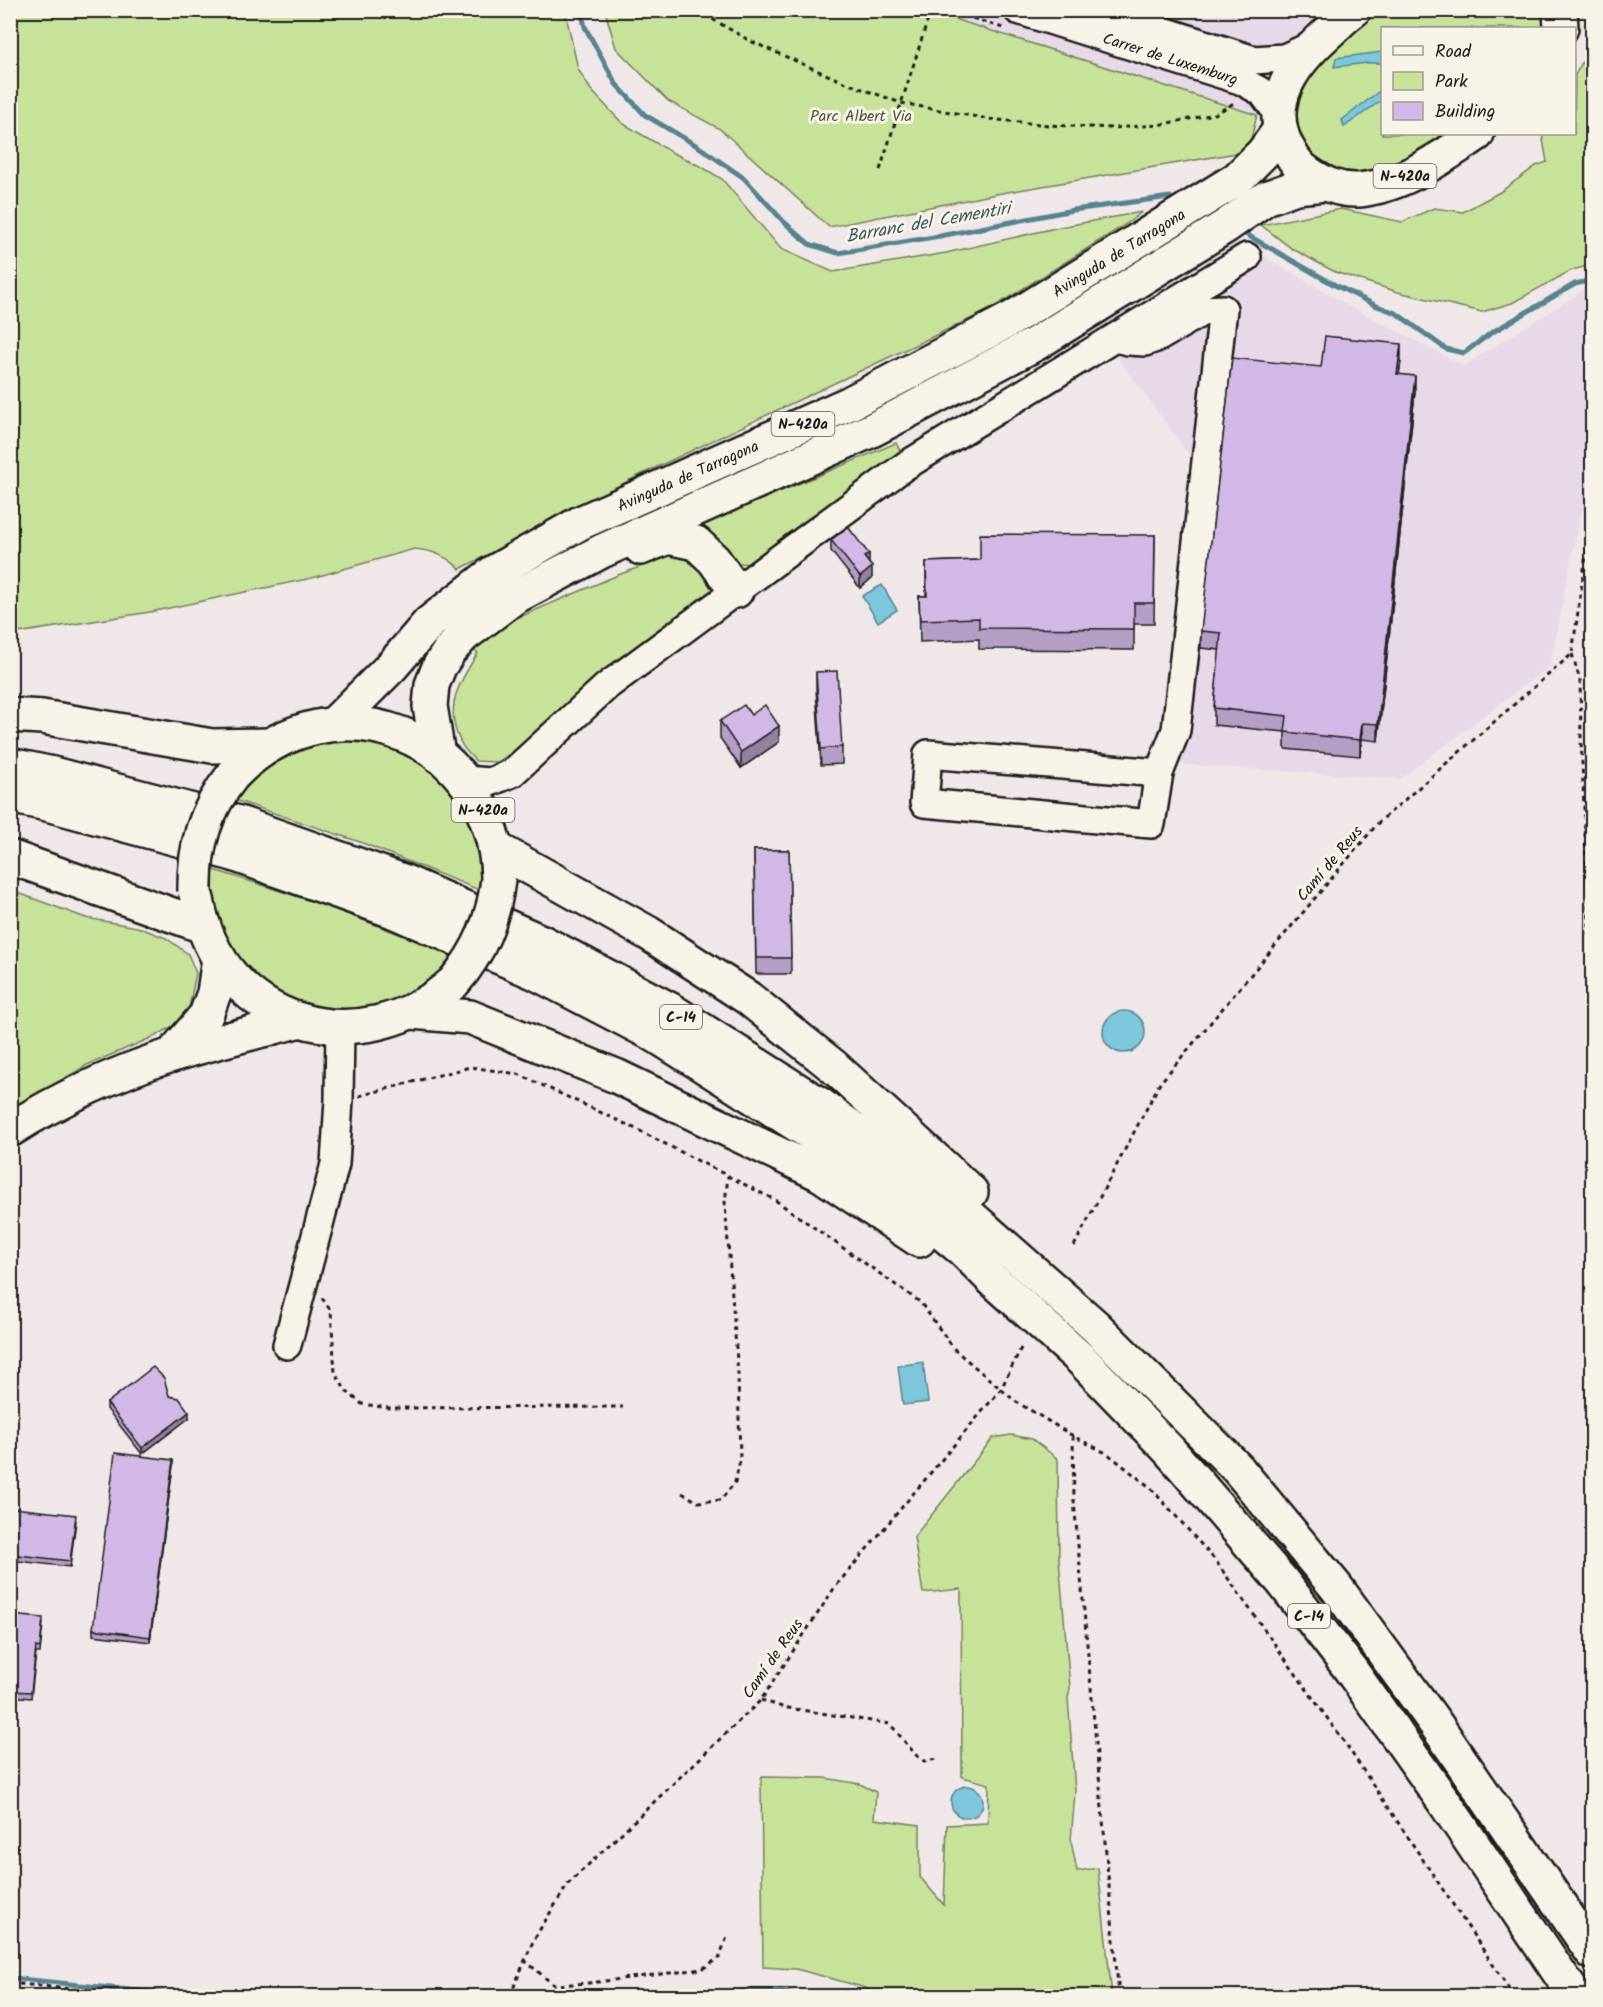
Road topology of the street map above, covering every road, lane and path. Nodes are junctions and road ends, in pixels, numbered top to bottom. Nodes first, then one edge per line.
1 (698, 10) edge
2 (931, 10) edge
3 (1018, 10) edge
4 (1099, 10) edge
5 (1354, 10) edge
6 (1560, 10) edge
7 (1561, 27) edge
8 (1313, 45) junction
9 (902, 103) junction
10 (1234, 103) dead end
11 (1279, 123) junction
12 (1476, 135) edge
13 (880, 170) dead end
14 (1325, 184) junction
15 (1247, 257) dead end
16 (1115, 338) junction
17 (1593, 513) edge
18 (736, 591) junction
19 (513, 598) junction
20 (1572, 654) junction
21 (10, 715) edge
22 (334, 724) junction
23 (270, 745) junction
24 (438, 755) junction
25 (10, 765) edge
26 (1159, 773) junction
27 (464, 780) junction
28 (10, 796) edge
29 (10, 857) edge
30 (496, 863) junction
31 (203, 926) junction
32 (219, 958) junction
33 (1593, 992) edge
34 (412, 1012) junction
35 (300, 1020) junction
36 (340, 1027) junction
37 (172, 1055) junction
38 (339, 1101) junction
39 (10, 1130) edge
40 (728, 1176) junction
41 (1074, 1246) dead end
42 (304, 1275) junction
43 (992, 1279) junction
44 (287, 1344) dead end
45 (1021, 1348) dead end
46 (1002, 1389) junction
47 (623, 1407) dead end
48 (1073, 1436) junction
49 (1237, 1468) junction
50 (682, 1493) dead end
51 (761, 1700) junction
52 (937, 1759) dead end
53 (727, 1937) dead end
54 (1593, 1952) edge
55 (524, 1960) junction
56 (10, 1983) edge
57 (141, 1996) edge
58 (510, 1996) edge
59 (1119, 1996) edge
60 (1514, 1996) edge
61 (1575, 1996) edge

1 - 9 path
2 - 9 path
3 - 11 street, Carrer de Luxemburg
4 - 8 street, Carrer de Luxemburg
5 - 8 main road, N-420a
6 - 7 main road
8 - 11 main road, N-420a
9 - 10 path
9 - 13 path
11 - 14 main road, N-420a
11 - 22 main road, Avinguda de Tarragona / N-420a
12 - 14 main road, N-420a
14 - 19 main road, Avinguda de Tarragona / N-420a
15 - 16 street
16 - 18 street
16 - 26 street
17 - 20 path
18 - 19 main road
18 - 27 street
19 - 24 main road, Avinguda de Tarragona / N-420a
20 - 33 path
20 - 41 path, Camí de Reus
21 - 23 main road
22 - 23 main road, N-420a
22 - 24 main road, N-420a
23 - 31 main road, N-420a, bridge
24 - 27 main road, N-420a
25 - 49 main road, C-14
26 - 26 street
27 - 30 main road, N-420a
28 - 43 main road, C-14
29 - 31 main road
30 - 34 main road, N-420a, bridge
30 - 49 main road
31 - 32 main road, N-420a
32 - 35 main road, N-420a
32 - 37 main road, N-420a
34 - 36 main road, N-420a
34 - 43 main road
35 - 36 main road, N-420a
35 - 37 main road, N-420a
36 - 38 street
37 - 39 main road, N-420a
38 - 40 path
38 - 42 street
40 - 46 path
40 - 50 path
42 - 44 street
42 - 47 path
43 - 61 main road, C-14
45 - 46 path, Camí de Reus
46 - 48 path
46 - 51 path, Camí de Reus
48 - 59 path
48 - 60 path
49 - 54 main road, C-14
51 - 52 path
51 - 55 path, Camí de Reus
53 - 55 path
55 - 58 path, Camí de Reus
56 - 57 path

